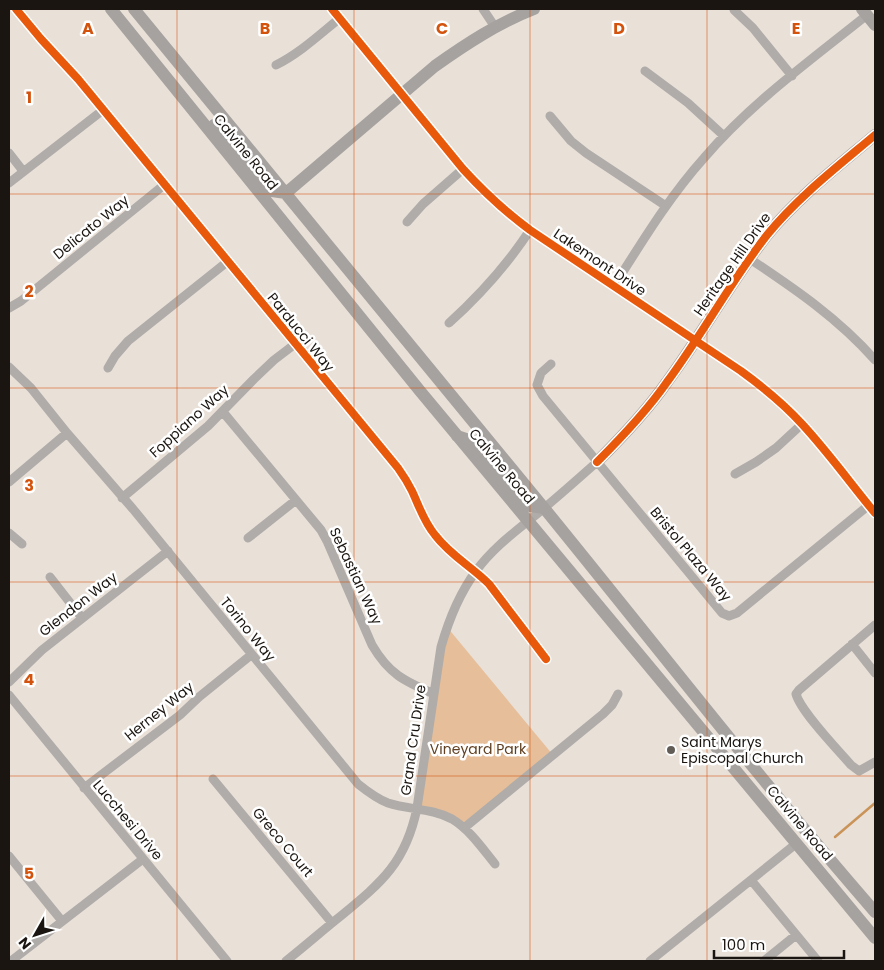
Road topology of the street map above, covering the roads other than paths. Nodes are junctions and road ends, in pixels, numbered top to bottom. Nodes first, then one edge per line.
1 (16, 9) edge
2 (111, 9) edge
3 (134, 9) edge
4 (332, 9) edge
5 (483, 9) edge
6 (534, 9) edge
7 (734, 10) edge
8 (864, 12) edge
9 (340, 18) junction
10 (875, 26) edge
11 (495, 27) junction
12 (276, 65) dead end
13 (644, 71) dead end
14 (792, 76) junction
15 (402, 94) junction
16 (103, 110) junction
17 (194, 112) junction
18 (550, 116) dead end
19 (875, 135) edge
20 (724, 136) junction
21 (9, 153) edge
22 (464, 169) junction
23 (23, 172) junction
24 (9, 183) edge
25 (164, 185) junction
26 (286, 193) junction
27 (666, 206) junction
28 (406, 222) dead end
29 (530, 230) junction
30 (750, 259) junction
31 (227, 262) junction
32 (614, 286) junction
33 (9, 308) edge
34 (449, 323) dead end
35 (696, 340) junction
36 (295, 344) junction
37 (875, 360) edge
38 (552, 364) dead end
39 (9, 367) edge
40 (108, 368) dead end
41 (223, 412) junction
42 (802, 424) junction
43 (67, 433) junction
44 (457, 436) junction
45 (597, 462) junction
46 (735, 474) dead end
47 (9, 482) edge
48 (122, 498) junction
49 (296, 500) junction
50 (869, 505) junction
51 (544, 508) junction
52 (875, 513) edge
53 (528, 521) junction
54 (9, 533) edge
55 (248, 538) dead end
56 (22, 544) dead end
57 (168, 551) junction
58 (475, 572) junction
59 (50, 577) dead end
60 (618, 600) junction
61 (82, 618) junction
62 (875, 625) edge
63 (852, 644) junction
64 (251, 655) junction
65 (546, 659) dead end
66 (875, 673) edge
67 (9, 682) edge
68 (434, 694) junction
69 (618, 694) dead end
70 (9, 696) edge
71 (875, 762) edge
72 (213, 779) dead end
73 (84, 788) junction
74 (766, 806) junction
75 (417, 808) junction
76 (464, 828) junction
77 (796, 843) junction
78 (9, 856) edge
79 (143, 859) junction
80 (831, 860) junction
81 (494, 864) dead end
82 (751, 880) junction
83 (875, 912) edge
84 (62, 922) junction
85 (332, 923) junction
86 (870, 928) edge
87 (796, 935) junction
88 (875, 938) edge
89 (11, 961) edge
90 (226, 961) edge
91 (286, 961) edge
92 (650, 961) edge
93 (764, 961) edge
94 (818, 961) edge

1 - 16 street, Parducci Way
2 - 17 main road, Calvine Road
3 - 26 main road, Calvine Road
4 - 9 street, Lakemont Drive
5 - 11 street
6 - 11 main road
7 - 14 street
8 - 10 main road
8 - 14 street
9 - 12 street
9 - 15 street, Lakemont Drive
11 - 15 main road
13 - 20 street
14 - 20 street
15 - 22 street, Lakemont Drive
15 - 26 main road
16 - 23 street
16 - 25 street, Parducci Way
17 - 26 main road
17 - 44 main road, Calvine Road
18 - 27 street
19 - 30 main road, Heritage Hill Drive
20 - 27 street
21 - 23 street
22 - 28 street
22 - 29 street, Lakemont Drive
23 - 24 street
25 - 31 street, Parducci Way
25 - 33 street, Delicato Way
26 - 51 main road, Calvine Road
27 - 32 street
29 - 32 street, Lakemont Drive
29 - 34 street
30 - 35 main road, Heritage Hill Drive
30 - 37 street
31 - 36 street, Parducci Way
31 - 40 street
32 - 35 street, Lakemont Drive
35 - 42 street, Lakemont Drive
35 - 45 main road, Heritage Hill Drive
36 - 41 street, Foppiano Way
36 - 58 street, Parducci Way
38 - 45 street
39 - 43 street, Torino Way
41 - 48 street, Foppiano Way
41 - 49 street, Sebastian Way
42 - 46 street
42 - 50 street, Lakemont Drive
43 - 47 street
43 - 48 street, Torino Way
44 - 51 main road
44 - 53 main road, Calvine Road
45 - 50 street, Bristol Plaza Way
45 - 51 street, Heritage Hill Drive
48 - 57 street, Torino Way
49 - 55 street
49 - 68 street, Sebastian Way
50 - 52 street, Lakemont Drive
51 - 53 street, Grand Cru Drive
51 - 60 main road, Calvine Road
53 - 58 street, Grand Cru Drive
53 - 60 main road
53 - 74 main road, Calvine Road
54 - 56 street
57 - 61 street, Glendon Way
57 - 64 street, Torino Way
58 - 65 street, Parducci Way
58 - 68 street, Grand Cru Drive
59 - 61 street
60 - 80 main road, Calvine Road
61 - 67 street, Glendon Way
62 - 63 street
63 - 66 street
63 - 71 street
64 - 73 street, Herney Way
64 - 75 street, Torino Way
68 - 75 street, Grand Cru Drive
69 - 76 street
70 - 73 street, Lucchesi Drive
72 - 85 street, Greco Court
73 - 79 street, Lucchesi Drive
74 - 77 main road, Calvine Road
74 - 80 main road
75 - 76 street, Torino Way
75 - 85 street, Grand Cru Drive
76 - 81 street, Torino Way
77 - 82 street
77 - 86 main road, Calvine Road
78 - 84 street
79 - 84 street
79 - 90 street, Lucchesi Drive
80 - 83 main road, Calvine Road
82 - 87 street
82 - 92 street
84 - 89 street
85 - 91 street, Grand Cru Drive
86 - 88 main road, Calvine Road
87 - 93 street
87 - 94 street

